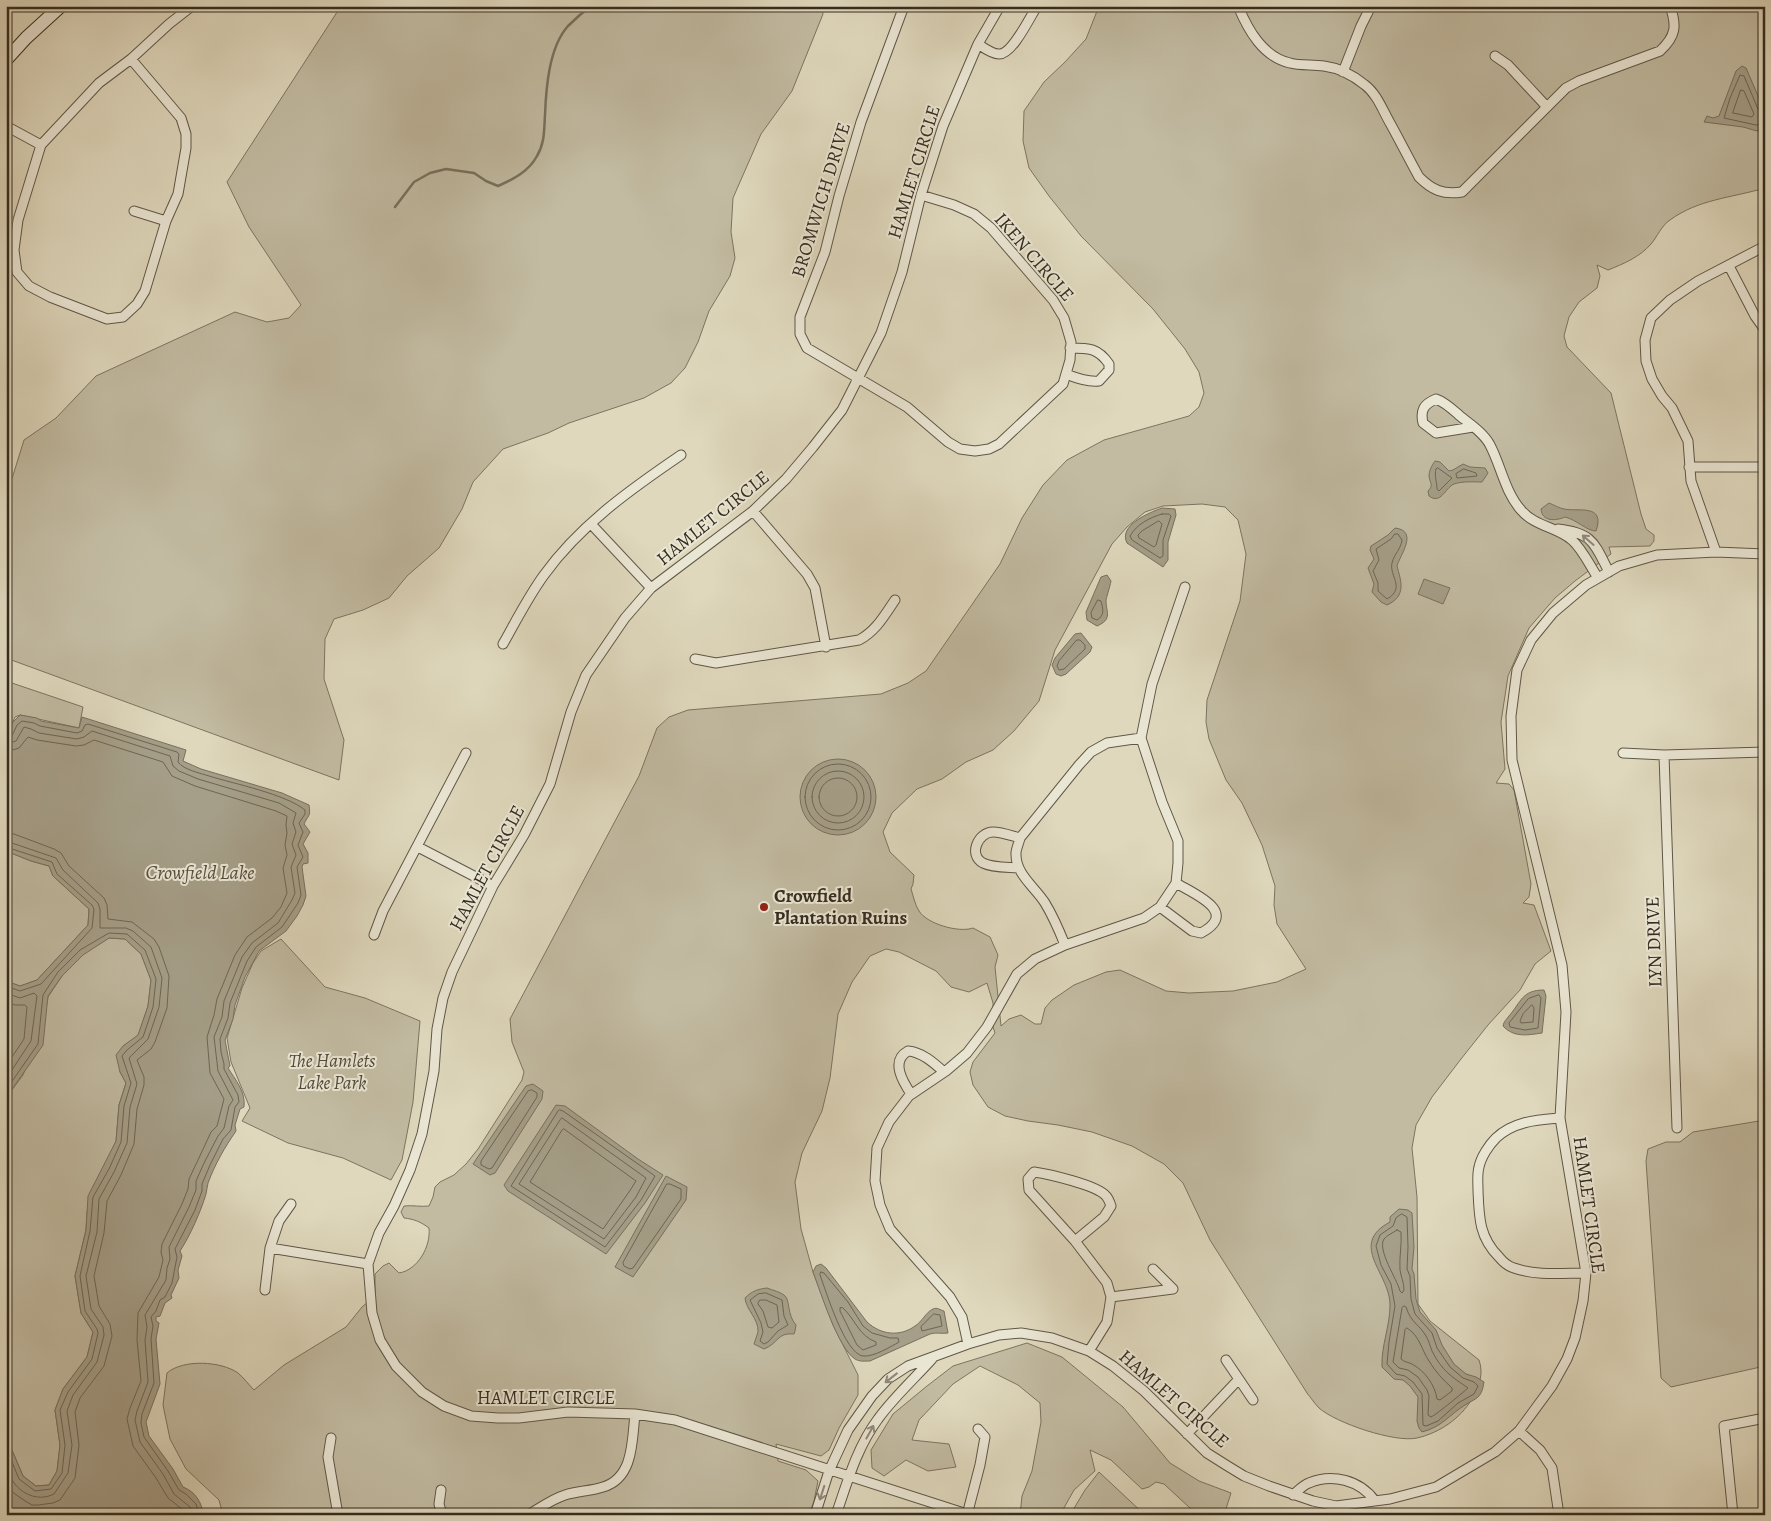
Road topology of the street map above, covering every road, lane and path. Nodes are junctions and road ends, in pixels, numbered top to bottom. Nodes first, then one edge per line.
1 (61, 6) edge
2 (192, 6) edge
3 (904, 6) edge
4 (1000, 6) edge
5 (1037, 6) edge
6 (1238, 6) edge
7 (1370, 6) edge
8 (1670, 6) edge
9 (978, 44) junction
10 (1495, 56) dead end
11 (131, 59) junction
12 (6, 60) edge
13 (1343, 72) junction
14 (1547, 106) junction
15 (6, 126) edge
16 (41, 145) junction
17 (921, 195) junction
18 (134, 211) dead end
19 (166, 221) junction
20 (1765, 246) edge
21 (1729, 266) junction
22 (1765, 330) edge
23 (1070, 348) junction
24 (1066, 374) junction
25 (858, 379) junction
26 (1474, 427) junction
27 (681, 455) dead end
28 (1689, 467) junction
29 (1765, 467) edge
30 (753, 511) junction
31 (590, 524) junction
32 (1552, 529) junction
33 (1716, 552) junction
34 (1765, 554) edge
35 (1609, 572) junction
36 (1598, 578) junction
37 (1185, 587) dead end
38 (651, 588) junction
39 (895, 600) dead end
40 (503, 644) dead end
41 (826, 646) junction
42 (695, 659) dead end
43 (1141, 738) junction
44 (1765, 752) edge
45 (466, 753) dead end
46 (1624, 753) dead end
47 (1664, 755) junction
48 (1020, 838) junction
49 (418, 847) junction
50 (1019, 868) junction
51 (1176, 882) junction
52 (493, 886) junction
53 (1160, 907) junction
54 (374, 935) dead end
55 (1065, 945) junction
56 (944, 1072) junction
57 (912, 1094) junction
58 (1560, 1118) junction
59 (1677, 1128) dead end
60 (291, 1204) dead end
61 (1075, 1241) junction
62 (270, 1248) junction
63 (368, 1264) junction
64 (1153, 1269) dead end
65 (1586, 1273) junction
66 (265, 1290) dead end
67 (1111, 1297) junction
68 (968, 1344) junction
69 (1089, 1351) junction
70 (934, 1357) junction
71 (1226, 1360) dead end
72 (1238, 1380) junction
73 (1253, 1400) dead end
74 (634, 1414) junction
75 (1765, 1418) edge
76 (978, 1430) dead end
77 (1518, 1431) junction
78 (1187, 1434) junction
79 (331, 1438) dead end
80 (829, 1471) junction
81 (849, 1476) junction
82 (441, 1490) dead end
83 (1293, 1495) junction
84 (1375, 1501) junction
85 (1336, 1511) edge
86 (967, 1514) edge
87 (338, 1515) edge
88 (442, 1515) edge
89 (528, 1515) edge
90 (815, 1515) edge
91 (836, 1515) edge
92 (1559, 1515) edge
93 (1732, 1515) edge

1 - 12 street
2 - 11 street
3 - 25 street, BROMWICH DRIVE
4 - 9 street, HAMLET CIRCLE
5 - 9 street
6 - 13 street
7 - 13 street
8 - 14 street
9 - 17 street, HAMLET CIRCLE
10 - 14 street
11 - 16 street
11 - 19 street
13 - 14 street
15 - 16 street
16 - 19 street
17 - 23 street, IKEN CIRCLE
17 - 25 street, HAMLET CIRCLE
18 - 19 street
20 - 21 street
21 - 22 street
21 - 28 street
23 - 24 street, IKEN CIRCLE
23 - 24 street
24 - 25 street, IKEN CIRCLE
25 - 30 street, HAMLET CIRCLE
26 - 26 street
26 - 32 street
27 - 31 street
28 - 29 street
28 - 33 street
30 - 38 street, HAMLET CIRCLE
30 - 41 street
31 - 38 street
31 - 40 street
35 -> 32 street
32 - 36 street
33 - 34 street, HAMLET CIRCLE
33 - 35 street, HAMLET CIRCLE
35 - 36 street, HAMLET CIRCLE
36 - 58 street, HAMLET CIRCLE
37 - 43 street
38 - 52 street, HAMLET CIRCLE
39 - 41 street
41 - 42 street
43 - 48 street
43 - 51 street
44 - 47 street
45 - 49 street
46 - 47 street
47 - 59 street, LYN DRIVE
48 - 50 street
48 - 50 street
49 - 52 street
49 - 54 street
50 - 55 street
51 - 53 street
51 - 53 street
52 - 63 street, HAMLET CIRCLE
53 - 55 street
55 - 56 street
56 - 57 street
56 - 57 street
57 - 68 street
58 - 65 street, HAMLET CIRCLE
58 - 65 street
60 - 62 street
61 - 61 street
61 - 67 street
62 - 63 street
62 - 66 street
63 - 74 street, HAMLET CIRCLE
64 - 67 street
65 - 77 street, HAMLET CIRCLE
67 - 69 street
68 - 69 street, HAMLET CIRCLE
68 - 70 street, HAMLET CIRCLE
69 - 78 street, HAMLET CIRCLE
70 -> 80 street, HAMLET CIRCLE
81 -> 70 street, HAMLET CIRCLE
71 - 72 street
72 - 73 street
72 - 78 street
74 - 80 street, HAMLET CIRCLE
74 - 89 street
75 - 93 street
76 - 86 street
77 - 84 street, HAMLET CIRCLE
77 - 92 street
78 - 83 street, HAMLET CIRCLE
79 - 87 street
80 - 81 street, HAMLET CIRCLE
80 -> 90 street, HAMLET CIRCLE
81 - 86 street
81 - 91 street, HAMLET CIRCLE
82 - 88 street
83 - 84 street
83 - 85 street, HAMLET CIRCLE
84 - 85 street, HAMLET CIRCLE

